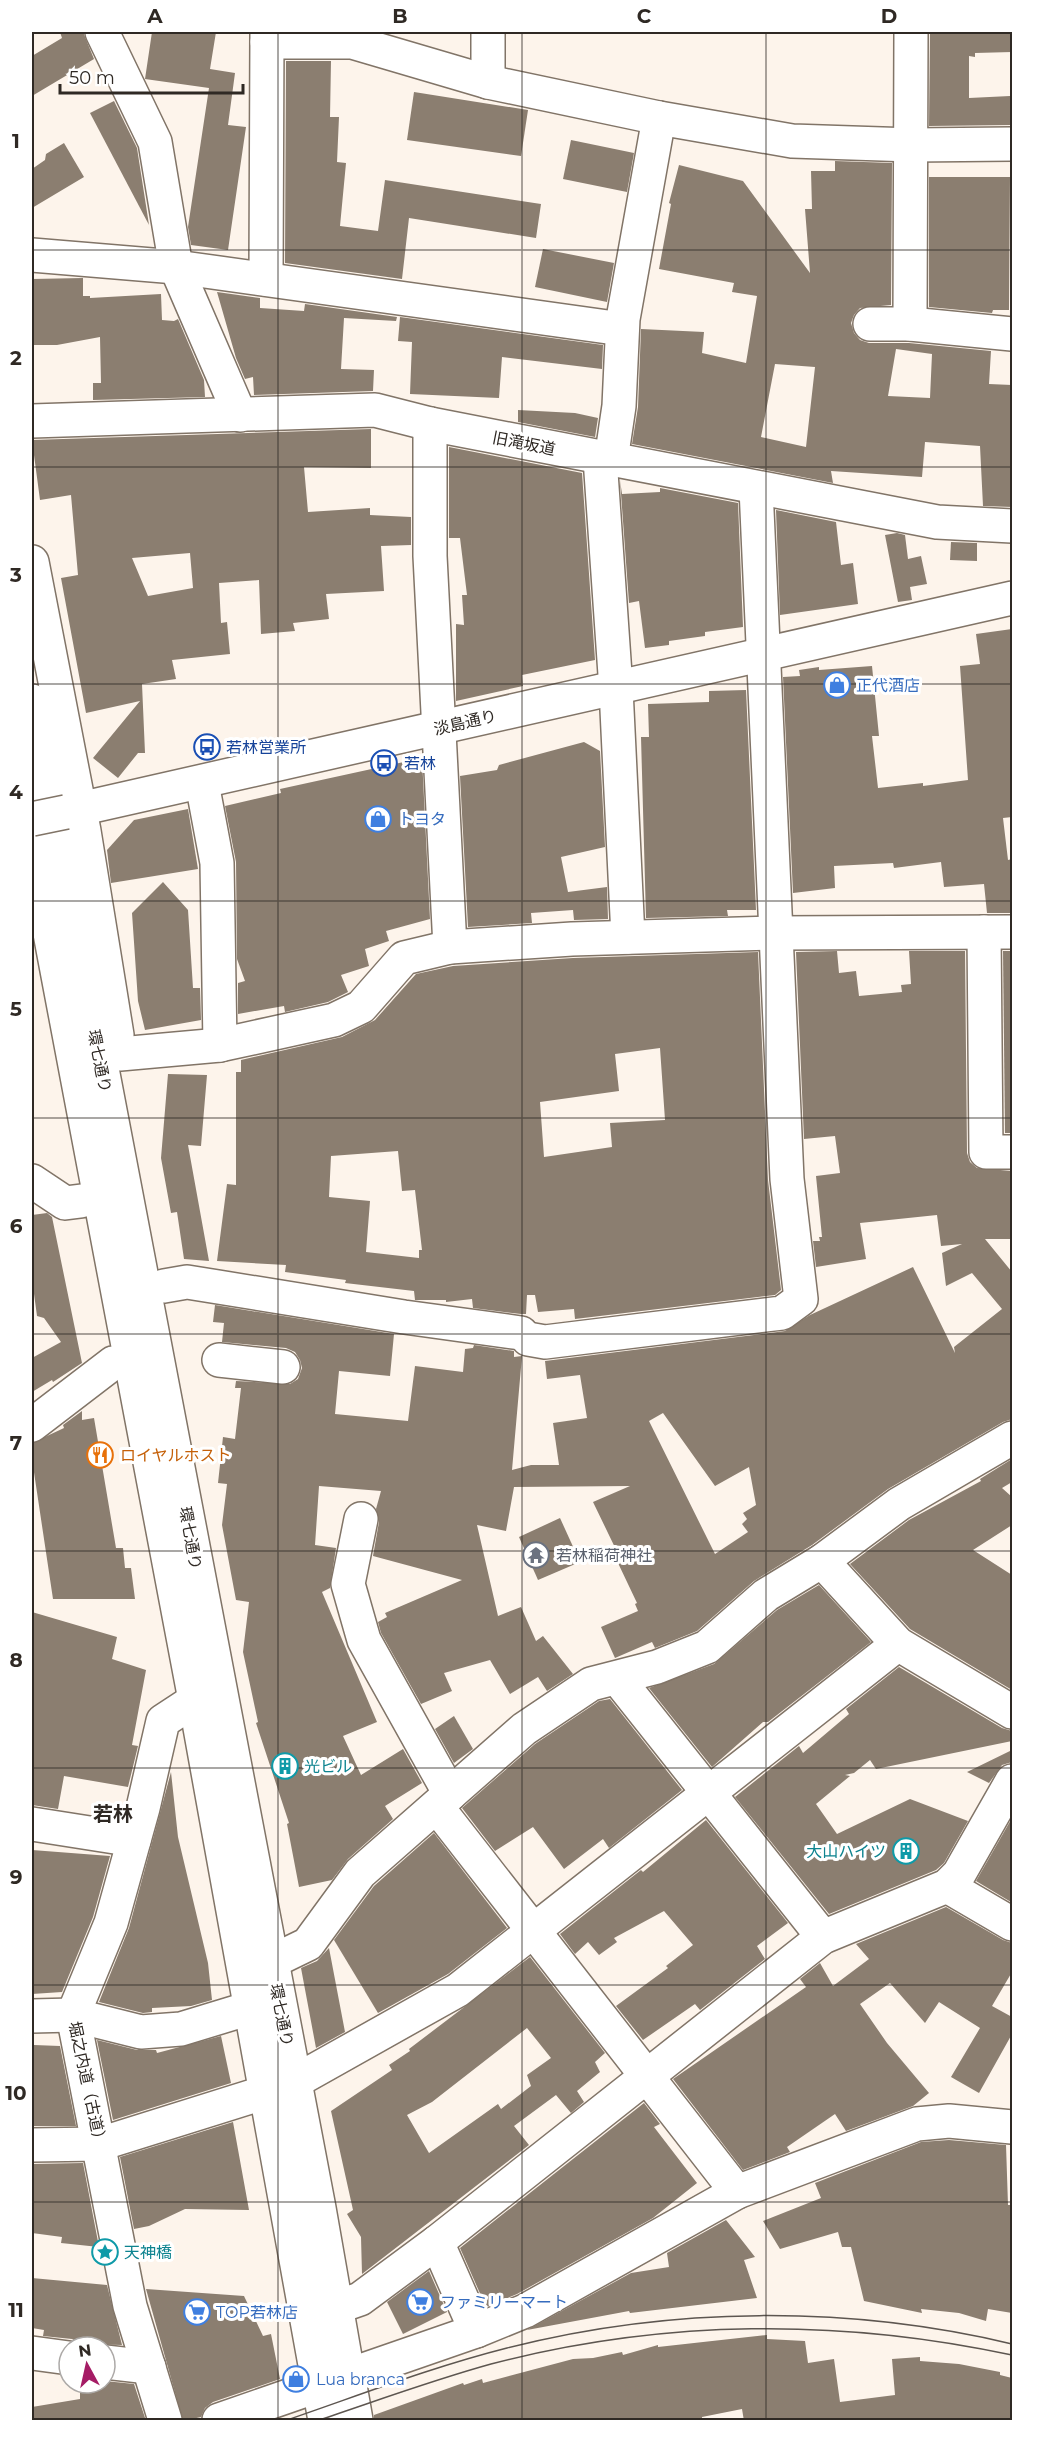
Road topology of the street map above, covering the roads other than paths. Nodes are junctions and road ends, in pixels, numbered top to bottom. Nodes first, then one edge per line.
1 (102, 32) edge
2 (488, 32) edge
3 (911, 32) edge
4 (267, 37) edge
5 (488, 82) junction
6 (659, 118) junction
7 (1012, 144) edge
8 (912, 145) junction
9 (32, 255) edge
10 (176, 267) junction
11 (266, 279) junction
12 (870, 324) dead end
13 (910, 324) junction
14 (622, 329) junction
15 (1012, 334) edge
16 (240, 415) junction
17 (32, 421) edge
18 (430, 424) junction
19 (605, 459) junction
20 (756, 488) junction
21 (1012, 526) edge
22 (32, 562) edge
23 (1012, 598) edge
24 (762, 656) junction
25 (616, 689) junction
26 (32, 701) edge
27 (440, 728) junction
28 (202, 783) junction
29 (73, 811) junction
30 (32, 819) edge
31 (32, 838) edge
32 (998, 932) edge
33 (775, 933) junction
34 (628, 937) junction
35 (450, 947) junction
36 (32, 955) edge
37 (220, 1045) junction
38 (120, 1054) junction
39 (1012, 1152) edge
40 (32, 1181) edge
41 (81, 1200) junction
42 (164, 1286) junction
43 (219, 1360) dead end
44 (112, 1363) junction
45 (283, 1367) dead end
46 (32, 1425) edge
47 (1012, 1438) edge
48 (181, 1481) junction
49 (362, 1519) dead end
50 (161, 1525) junction
51 (822, 1561) junction
52 (898, 1644) junction
53 (618, 1678) junction
54 (195, 1700) junction
55 (1012, 1712) edge
56 (1012, 1781) edge
57 (710, 1794) junction
58 (444, 1800) junction
59 (32, 1824) edge
60 (134, 1840) junction
61 (947, 1886) junction
62 (1012, 1924) edge
63 (534, 1930) junction
64 (824, 1937) junction
65 (271, 1962) junction
66 (250, 2008) junction
67 (73, 2015) junction
68 (32, 2016) edge
69 (649, 2076) junction
70 (280, 2087) junction
71 (1012, 2127) edge
72 (100, 2144) junction
73 (32, 2145) edge
74 (737, 2192) junction
75 (437, 2242) junction
76 (337, 2307) junction
77 (476, 2331) junction
78 (32, 2353) edge
79 (57, 2356) edge
80 (117, 2363) edge
81 (149, 2367) junction
82 (346, 2376) junction
83 (165, 2421) edge
84 (219, 2421) edge
85 (325, 2421) edge
86 (357, 2421) edge

1 - 10 street
2 - 5 street
3 - 8 street
4 - 5 street
4 - 11 street
5 - 6 street
6 - 8 street
6 - 14 street
7 - 8 street
8 - 13 street
9 - 10 street
10 - 11 street
10 - 16 street
11 - 14 street
12 - 13 street
13 - 15 street
14 - 19 street
16 - 17 street, 旧滝坂道
16 - 18 street, 旧滝坂道
18 - 19 street, 旧滝坂道
18 - 27 street
19 - 20 street, 旧滝坂道
19 - 25 street
20 - 21 street, 旧滝坂道
20 - 24 street
22 - 29 street
23 - 24 street, 淡島通り
24 - 25 street, 淡島通り
24 - 33 street
25 - 27 street, 淡島通り
25 - 34 street
26 - 48 street, 環七通り
27 - 28 street, 淡島通り
27 - 35 street
28 - 29 street, 淡島通り
28 - 37 street
29 - 30 street, 淡島通り, bridge
29 - 38 street
31 - 50 street, 環七通り
32 - 33 street
32 - 39 street
33 - 34 street
33 - 42 street
34 - 35 street
35 - 37 street
36 - 41 street
37 - 38 street
38 - 42 street
40 - 41 street
41 - 44 street
42 - 48 street
43 - 45 street
44 - 46 street
44 - 50 street
47 - 51 street
48 - 65 street, 環七通り
49 - 58 street
50 - 54 street, 環七通り
51 - 52 street
51 - 53 street
52 - 55 street
52 - 57 street
53 - 57 street
53 - 58 street
54 - 60 street, 堀之内道（古道）
54 - 66 street, 環七通り
56 - 61 street
57 - 63 street
57 - 64 street
58 - 63 street
58 - 65 street
59 - 60 street
60 - 67 street, 堀之内道（古道）
61 - 62 street
61 - 64 street
63 - 69 street
63 - 70 street
64 - 69 street
65 - 70 street, 環七通り
66 - 67 street
66 - 70 street, 環七通り
67 - 68 street
67 - 72 street, 堀之内道（古道）
69 - 74 street
69 - 75 street
70 - 72 street
70 - 76 street, 環七通り
70 - 82 street, 環七通り
71 - 74 street
72 - 73 street
72 - 81 street, 堀之内道（古道）
74 - 77 street
75 - 76 street
75 - 77 street
76 - 82 street, 環七通り
77 - 82 street
78 - 79 street
80 - 81 street
81 - 83 street, 堀之内道（古道）
82 - 84 street
82 - 85 street
82 - 86 street

